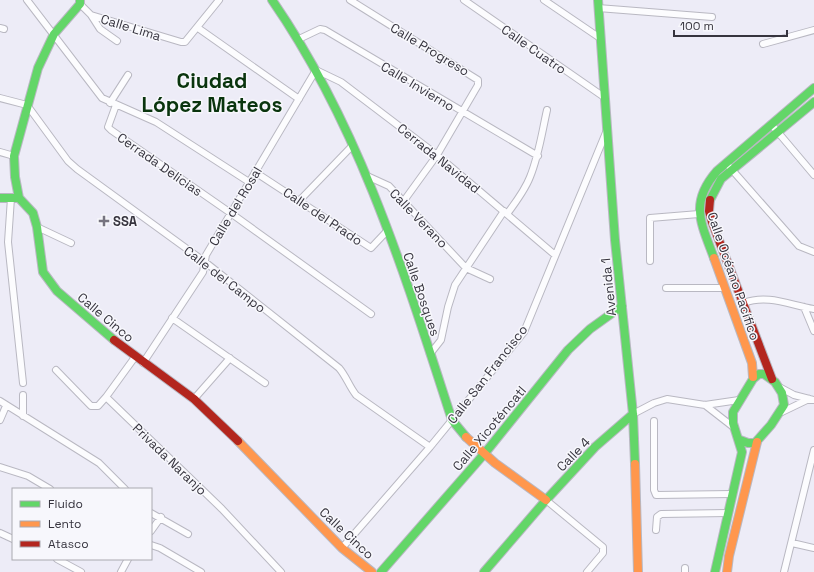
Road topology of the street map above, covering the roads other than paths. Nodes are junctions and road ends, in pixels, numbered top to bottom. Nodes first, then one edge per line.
1 (27, 0) edge
2 (218, 0) edge
3 (272, 0) edge
4 (350, 0) edge
5 (464, 0) edge
6 (544, 0) edge
7 (80, 2) edge
8 (598, 4) edge
9 (91, 15) junction
10 (712, 17) dead end
11 (198, 28) junction
12 (814, 30) edge
13 (54, 34) junction
14 (600, 38) junction
15 (299, 39) junction
16 (117, 41) dead end
17 (763, 44) dead end
18 (316, 70) junction
19 (128, 75) dead end
20 (814, 88) edge
21 (604, 97) junction
22 (0, 98) edge
23 (299, 99) junction
24 (814, 102) edge
25 (113, 104) junction
26 (27, 105) junction
27 (547, 110) dead end
28 (463, 113) junction
29 (771, 124) junction
30 (607, 130) junction
31 (778, 132) junction
32 (353, 145) junction
33 (0, 152) edge
34 (437, 155) junction
35 (14, 156) junction
36 (538, 156) junction
37 (726, 163) junction
38 (732, 170) junction
39 (256, 172) junction
40 (814, 175) edge
41 (366, 176) junction
42 (249, 182) junction
43 (0, 198) edge
44 (15, 198) junction
45 (299, 201) junction
46 (403, 202) junction
47 (506, 212) junction
48 (232, 214) junction
49 (699, 214) junction
50 (37, 227) junction
51 (387, 231) junction
52 (71, 243) dead end
53 (814, 252) edge
54 (555, 255) junction
55 (650, 261) dead end
56 (205, 262) junction
57 (466, 268) junction
58 (732, 275) junction
59 (490, 278) dead end
60 (722, 279) junction
61 (666, 288) dead end
62 (725, 288) junction
63 (744, 303) junction
64 (622, 306) junction
65 (804, 307) junction
66 (814, 309) edge
67 (371, 314) dead end
68 (172, 318) junction
69 (814, 331) edge
70 (430, 354) junction
71 (135, 357) junction
72 (230, 358) junction
73 (143, 363) junction
74 (56, 370) dead end
75 (754, 377) junction
76 (772, 379) junction
77 (23, 383) dead end
78 (265, 384) dead end
79 (781, 388) junction
80 (23, 395) dead end
81 (106, 397) junction
82 (194, 399) junction
83 (739, 400) junction
84 (812, 400) edge
85 (0, 401) edge
86 (705, 405) junction
87 (6, 406) junction
88 (782, 412) junction
89 (633, 414) junction
90 (23, 416) junction
91 (0, 420) edge
92 (452, 420) junction
93 (654, 421) dead end
94 (732, 426) junction
95 (740, 440) junction
96 (757, 442) junction
97 (430, 447) junction
98 (814, 450) edge
99 (485, 453) junction
100 (0, 467) edge
101 (48, 488) edge
102 (124, 488) edge
103 (732, 494) junction
104 (546, 500) junction
105 (152, 513) edge
106 (728, 513) junction
107 (161, 517) junction
108 (152, 530) edge
109 (656, 530) dead end
110 (0, 533) edge
111 (188, 534) dead end
112 (12, 539) edge
113 (792, 543) junction
114 (152, 545) edge
115 (342, 548) junction
116 (814, 548) edge
117 (59, 560) edge
118 (127, 560) edge
119 (81, 572) edge
120 (121, 572) edge
121 (201, 572) edge
122 (281, 572) edge
123 (372, 572) edge
124 (380, 572) edge
125 (484, 572) edge
126 (587, 572) edge
127 (638, 572) edge
128 (715, 572) edge
129 (727, 572) edge
130 (784, 572) edge

1 - 13 street
2 - 11 street
3 - 15 street, Calle Bosques
4 - 28 street, Calle Progreso
5 - 21 street, Calle Cuatro
6 - 14 street
7 - 9 street, Calle Lima
7 - 13 street
8 - 10 street
8 - 14 street, Avenida 1
9 - 11 street, Calle Lima
9 - 16 street
11 - 23 street
12 - 17 street
13 - 25 street
13 - 26 street
14 - 21 street, Avenida 1
15 - 18 street, Calle Bosques
15 - 28 street, Calle Invierno
18 - 23 street, Calle del Rosal
18 - 32 street, Calle Bosques
18 - 34 street, Cerrada Navidad
19 - 25 street, Cerrada Delicias
20 - 29 street, Calle Océano Pacífico
21 - 30 street, Avenida 1
22 - 26 street
23 - 39 street, Calle del Rosal
24 - 31 street, Calle Océano Pacífico
25 - 42 street
25 - 48 street, Cerrada Delicias
26 - 35 street
26 - 56 street, Calle del Campo
27 - 36 street
28 - 34 street, Calle Progreso
28 - 36 street, Calle Invierno
29 - 31 street
29 - 37 street, Calle Océano Pacífico
30 - 54 street, Calle San Francisco
30 - 64 street, Avenida 1
31 - 38 street, Calle Océano Pacífico
31 - 40 street
32 - 41 street, Calle Bosques
32 - 45 street
33 - 35 street
34 - 46 street, Calle Progreso
34 - 47 street, Cerrada Navidad
35 - 44 street
36 - 47 street
37 - 38 street
37 - 49 street, Calle Océano Pacífico
38 - 53 street
38 - 58 street, Calle Océano Pacífico
39 - 42 street, Calle del Rosal
39 - 45 street, Calle del Prado
41 - 46 street, Calle Verano
41 - 51 street, Calle Bosques
42 - 48 street, Calle del Rosal
43 - 44 street
44 - 50 street, Calle Cinco
44 - 77 street
45 - 51 street, Calle del Prado
46 - 57 street, Calle Verano
47 - 54 street, Cerrada Navidad
47 - 57 street
48 - 56 street, Calle del Rosal
48 - 67 street, Cerrada Delicias
49 - 55 street
49 - 60 street, Calle Océano Pacífico
50 - 52 street
50 - 71 street, Calle Cinco
51 - 70 street, Calle Bosques
54 - 92 street, Calle San Francisco
56 - 68 street, Calle del Rosal
56 - 97 street, Calle del Campo
57 - 59 street
57 - 70 street
58 - 60 street
58 - 63 street, Calle Océano Pacífico
60 - 62 street, Calle Océano Pacífico
61 - 62 street
62 - 75 street, Calle Océano Pacífico
63 - 65 street
63 - 76 street, Calle Océano Pacífico
64 - 89 street, Avenida 1
64 - 99 street, Calle Xicoténcatl
65 - 66 street
65 - 69 street
68 - 72 street
68 - 73 street, Calle del Rosal
70 - 92 street, Calle Bosques
71 - 73 street, Calle Cinco
71 - 81 street
72 - 78 street
72 - 82 street
73 - 82 street, Calle Cinco
74 - 81 street
75 - 76 street
75 - 83 street
76 - 79 street
79 - 84 street
79 - 88 street
80 - 90 street
81 - 122 street, Privada Naranjo
82 - 115 street, Calle Cinco
83 - 86 street, Calle 4
83 - 94 street
84 - 88 street
85 - 87 street
86 - 89 street, Calle 4
86 - 94 street, Calle 4
87 - 90 street
87 - 91 street
88 - 96 street
89 - 104 street, Calle 4
89 - 127 street, Avenida 1
90 - 102 street
92 - 97 street, Calle San Francisco
92 - 99 street, Calle Bosques
93 - 103 street
94 - 95 street
95 - 96 street
95 - 103 street
96 - 129 street
97 - 115 street, Calle San Francisco
98 - 113 street
99 - 104 street, Calle Bosques
99 - 124 street, Calle Xicoténcatl
100 - 101 street
103 - 106 street
104 - 125 street, Calle 4
104 - 126 street, Calle Bosques
105 - 107 street
106 - 109 street
106 - 128 street
107 - 108 street
107 - 111 street
110 - 112 street
113 - 116 street
113 - 130 street
114 - 121 street
115 - 123 street, Calle Cinco
117 - 119 street
118 - 120 street

